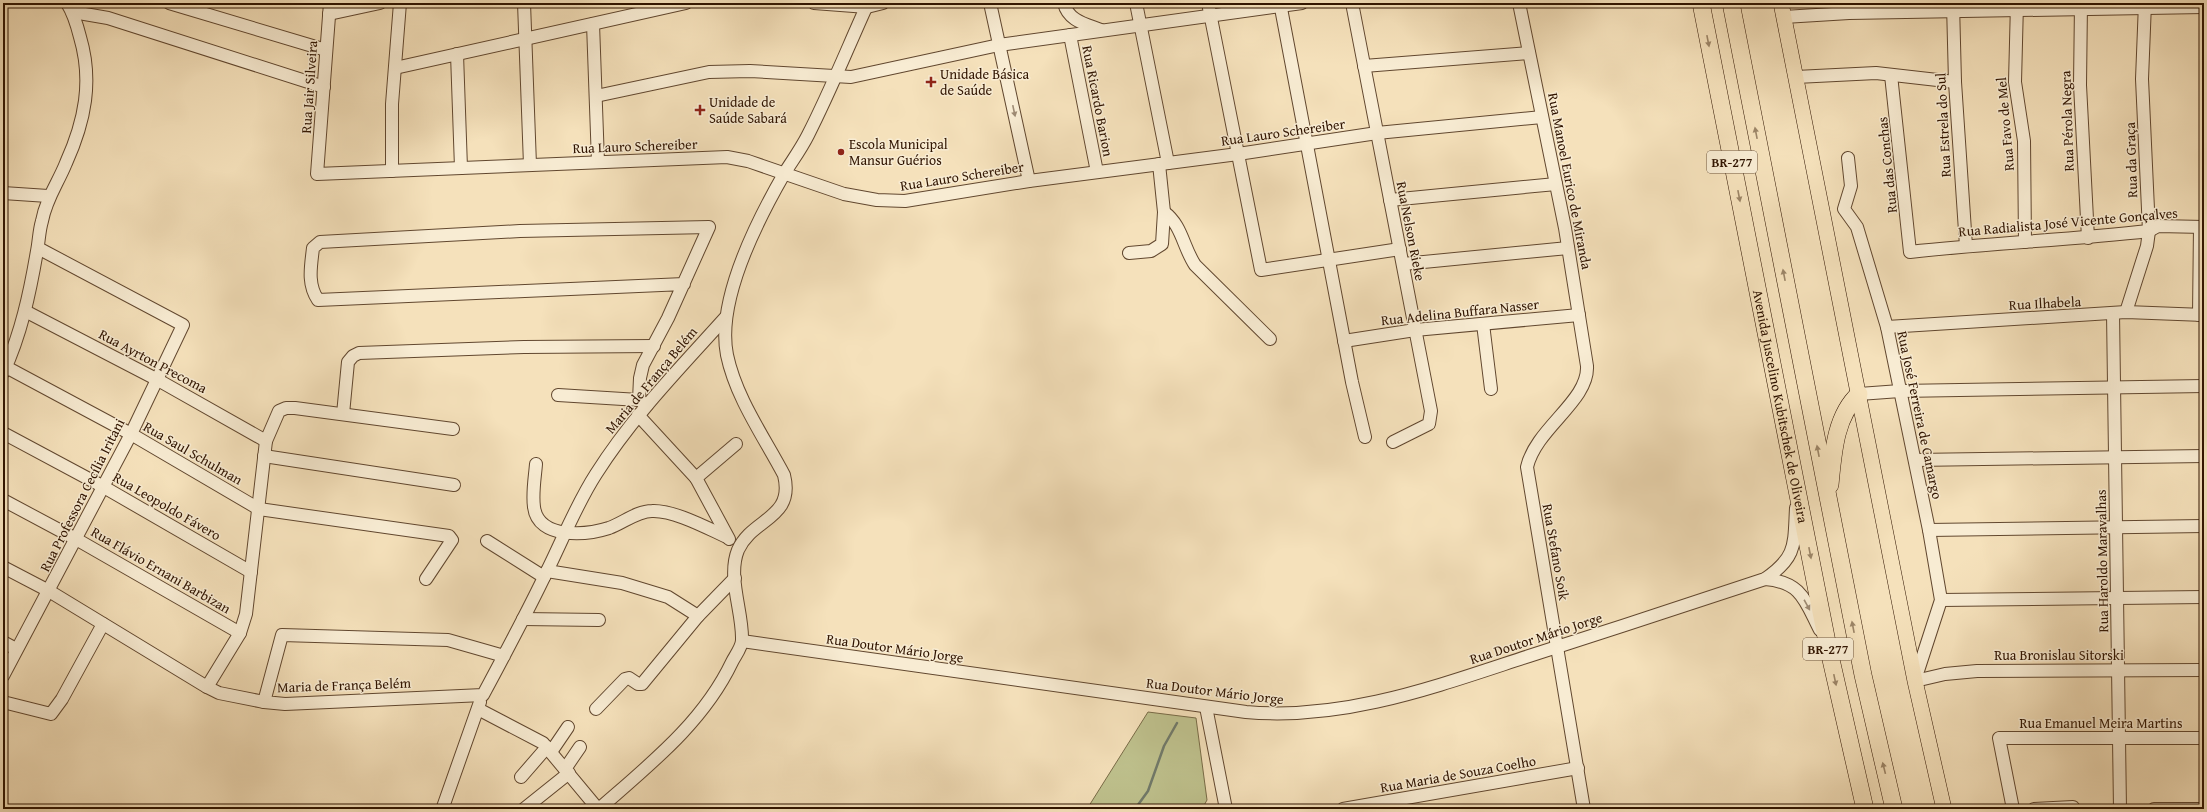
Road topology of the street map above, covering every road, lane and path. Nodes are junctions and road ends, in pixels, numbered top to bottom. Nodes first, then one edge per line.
1 (169, 3) edge
2 (380, 3) edge
3 (400, 3) edge
4 (524, 3) edge
5 (686, 3) edge
6 (814, 3) edge
7 (883, 3) edge
8 (990, 3) edge
9 (1064, 3) edge
10 (1136, 3) edge
11 (1208, 3) edge
12 (1302, 3) edge
13 (1352, 3) edge
14 (1519, 3) edge
15 (1701, 3) edge
16 (1731, 3) edge
17 (1280, 4) edge
18 (868, 5) edge
19 (2145, 5) edge
20 (2017, 6) edge
21 (2081, 6) edge
22 (1954, 7) edge
23 (2204, 7) edge
24 (70, 8) edge
25 (330, 9) edge
26 (1782, 10) edge
27 (1210, 16) junction
28 (593, 24) junction
29 (1140, 26) junction
30 (1104, 31) junction
31 (1070, 35) junction
32 (526, 39) junction
33 (999, 45) junction
34 (326, 50) junction
35 (1529, 53) junction
36 (457, 54) junction
37 (1364, 66) junction
38 (395, 68) junction
39 (1891, 75) junction
40 (834, 77) junction
41 (1796, 77) junction
42 (1955, 82) junction
43 (324, 87) junction
44 (596, 96) junction
45 (1542, 118) junction
46 (1377, 133) junction
47 (1307, 144) junction
48 (1238, 154) junction
49 (1848, 158) dead end
50 (598, 162) junction
51 (1163, 164) junction
52 (530, 165) junction
53 (461, 168) junction
54 (392, 171) junction
55 (1097, 172) junction
56 (317, 174) joint
57 (784, 175) junction
58 (1029, 181) junction
59 (1556, 184) junction
60 (3, 193) edge
61 (48, 196) junction
62 (1390, 200) junction
63 (1164, 212) junction
64 (2202, 227) edge
65 (2149, 231) junction
66 (2088, 238) junction
67 (2025, 242) junction
68 (1966, 246) junction
69 (38, 248) junction
70 (1568, 248) junction
71 (1400, 249) junction
72 (1910, 252) joint
73 (1129, 254) dead end
74 (1329, 260) junction
75 (1403, 264) junction
76 (684, 284) junction
77 (25, 311) junction
78 (2126, 312) junction
79 (2113, 314) junction
80 (1579, 315) junction
81 (2202, 315) edge
82 (725, 318) junction
83 (1483, 324) junction
84 (1887, 327) junction
85 (1415, 330) junction
86 (1270, 339) dead end
87 (1344, 341) junction
88 (654, 346) junction
89 (1587, 366) joint
90 (4, 370) edge
91 (158, 380) junction
92 (2204, 386) edge
93 (2114, 387) junction
94 (1491, 389) dead end
95 (1900, 391) junction
96 (1859, 394) junction
97 (558, 395) dead end
98 (643, 402) junction
99 (343, 414) junction
100 (638, 415) junction
101 (453, 429) dead end
102 (3, 433) edge
103 (131, 434) junction
104 (1365, 437) dead end
105 (266, 441) junction
106 (1393, 442) dead end
107 (736, 444) dead end
108 (264, 456) junction
109 (2204, 456) edge
110 (2115, 457) junction
111 (1914, 460) junction
112 (536, 464) dead end
113 (696, 478) junction
114 (454, 484) dead end
115 (102, 486) junction
116 (1797, 487) junction
117 (3, 500) edge
118 (1828, 503) junction
119 (259, 509) junction
120 (2204, 526) edge
121 (2116, 527) junction
122 (1929, 530) junction
123 (564, 533) junction
124 (727, 537) junction
125 (76, 539) junction
126 (487, 541) dead end
127 (738, 552) junction
128 (3, 567) edge
129 (251, 572) junction
130 (546, 574) junction
131 (735, 578) junction
132 (426, 579) dead end
133 (1765, 579) junction
134 (49, 591) junction
135 (2204, 597) edge
136 (2117, 598) junction
137 (1942, 600) junction
138 (698, 616) junction
139 (523, 619) junction
140 (599, 620) dead end
141 (103, 624) junction
142 (240, 633) junction
143 (742, 641) junction
144 (3, 642) edge
145 (1827, 642) junction
146 (1557, 647) junction
147 (16, 649) junction
148 (504, 656) junction
149 (2118, 670) junction
150 (2204, 670) edge
151 (3, 676) edge
152 (1915, 681) junction
153 (207, 687) junction
154 (483, 695) junction
155 (3, 702) edge
156 (264, 702) junction
157 (1206, 707) junction
158 (596, 709) dead end
159 (478, 710) junction
160 (568, 727) dead end
161 (2119, 738) junction
162 (2204, 738) edge
163 (580, 747) dead end
164 (549, 750) junction
165 (1578, 768) junction
166 (567, 771) junction
167 (521, 777) dead end
168 (443, 807) dead end
169 (2073, 807) dead end
170 (524, 809) edge
171 (599, 809) edge
172 (1226, 809) edge
173 (1343, 809) edge
174 (1584, 809) edge
175 (1865, 809) edge
176 (1894, 809) edge
177 (1944, 809) edge
178 (2013, 809) edge
179 (2034, 809) edge
180 (2120, 809) edge
181 (2154, 809) edge
182 (2204, 809) edge

1 - 34 street
2 - 25 street
3 - 38 street
4 - 32 street
5 - 28 street
6 - 18 street
7 - 18 street
8 - 33 street
9 - 30 street
10 - 29 street
11 - 27 street
12 - 17 street
13 - 37 street, Rua Nelson Rieke
14 - 35 street, Rua Manoel Eurico de Miranda
15 -> 116 highway, Avenida Juscelino Kubitschek de Oliveira / BR-277
118 -> 16 highway, Avenida Juscelino Kubitschek de Oliveira / BR-277
17 - 27 street
17 - 47 street
18 - 40 street
19 - 21 street
19 - 23 street
19 - 65 street, Rua da Graça
20 - 21 street
20 - 22 street
20 - 67 street, Rua Favo de Mel
21 - 66 street, Rua Pérola Negra
22 - 26 street
22 - 42 street, Rua Estrela do Sul
24 - 43 street
24 - 61 street
25 - 34 street, Rua Jair Silveira
26 - 41 main road
27 - 29 street
27 - 48 street
28 - 32 street
28 - 44 street
29 - 30 street
29 - 51 street
30 - 31 street
31 - 33 street
31 - 55 street, Rua Ricardo Barion
32 - 36 street
32 - 52 street
33 - 40 street
33 -> 58 street
34 - 43 street, Rua Jair Silveira
35 - 37 street
35 - 45 street, Rua Manoel Eurico de Miranda
36 - 38 street
36 - 53 street
37 - 46 street, Rua Nelson Rieke
38 - 54 street
39 - 41 street
39 - 42 street
39 - 72 street, Rua das Conchas
40 - 44 street
40 - 57 street
41 - 96 main road
42 - 68 street, Rua Estrela do Sul
43 - 56 street, Rua Jair Silveira
44 - 50 street
45 - 46 street, Rua Lauro Schereiber
45 - 59 street, Rua Manoel Eurico de Miranda
46 - 47 street, Rua Lauro Schereiber
46 - 62 street, Rua Nelson Rieke
47 - 48 street, Rua Lauro Schereiber
47 - 74 street
48 - 51 street, Rua Lauro Schereiber
48 - 74 street
49 - 84 street, Rua José Ferreira de Camargo
50 - 52 street, Rua Lauro Schereiber
50 - 57 street, Rua Lauro Schereiber
51 - 55 street, Rua Lauro Schereiber
51 - 63 street
52 - 53 street, Rua Lauro Schereiber
53 - 54 street, Rua Lauro Schereiber
54 - 56 street, Rua Lauro Schereiber
55 - 58 street, Rua Lauro Schereiber
57 - 58 street, Rua Lauro Schereiber
57 - 82 street
59 - 62 street
59 - 70 street, Rua Manoel Eurico de Miranda
60 - 61 street
61 - 69 street
62 - 71 street, Rua Nelson Rieke
63 - 73 street
63 - 86 street
64 - 65 street, Rua Radialista José Vicente Gonçalves
64 - 81 street
65 - 66 street, Rua Radialista José Vicente Gonçalves
65 - 78 street, Rua da Graça
66 - 67 street, Rua Radialista José Vicente Gonçalves
67 - 68 street, Rua Radialista José Vicente Gonçalves
68 - 72 street, Rua Radialista José Vicente Gonçalves
69 - 77 street
69 - 91 street, Rua Professora Cecília Iritani
70 - 75 street
70 - 80 street, Rua Manoel Eurico de Miranda
71 - 74 street
71 - 75 street, Rua Nelson Rieke
74 - 87 street
75 - 85 street, Rua Nelson Rieke
76 - 76 street
76 - 88 street
77 - 90 street
77 - 91 street, Rua Ayrton Precoma
78 - 79 street, Rua Ilhabela
78 - 81 street, Rua Ilhabela
79 - 84 street, Rua Ilhabela
79 - 93 street, Rua Haroldo Maravalhas
80 - 83 street, Rua Adelina Buffara Nasser
80 - 89 street, Rua Manoel Eurico de Miranda
82 - 98 street, Maria de França Belém
82 - 127 street
83 - 85 street, Rua Adelina Buffara Nasser
83 - 94 street
84 - 95 street, Rua José Ferreira de Camargo
85 - 87 street, Rua Adelina Buffara Nasser
85 - 106 street, Rua Nelson Rieke
87 - 104 street
88 - 98 street
88 - 99 street
89 - 146 street, Rua Stefano Soik
90 - 103 street, Rua Saul Schulman
91 - 103 street, Rua Professora Cecília Iritani
91 - 105 street, Rua Ayrton Precoma
92 - 93 street
93 - 95 street
93 - 110 street, Rua Haroldo Maravalhas
95 - 96 street
95 - 111 street, Rua José Ferreira de Camargo
96 - 118 highway
96 - 152 main road
97 - 98 street
98 - 100 street, Maria de França Belém
99 - 101 street
99 - 105 street
100 - 113 street
100 - 123 street, Maria de França Belém
102 - 115 street, Rua Leopoldo Fávero
103 - 115 street, Rua Professora Cecília Iritani
103 - 119 street, Rua Saul Schulman
105 - 108 street
107 - 113 street
108 - 114 street
108 - 119 street
109 - 110 street
110 - 111 street
110 - 121 street, Rua Haroldo Maravalhas
111 - 122 street, Rua José Ferreira de Camargo
112 - 123 street
113 - 124 street
115 - 125 street, Rua Professora Cecília Iritani
115 - 129 street, Rua Leopoldo Fávero
116 - 133 street, Rua Doutor Mário Jorge
116 -> 145 highway, Avenida Juscelino Kubitschek de Oliveira / BR-277
117 - 125 street, Rua Flávio Ernani Barbizan
176 -> 118 highway, Avenida Juscelino Kubitschek de Oliveira / BR-277
119 - 129 street
119 - 132 street
120 - 121 street
121 - 122 street
121 - 136 street, Rua Haroldo Maravalhas
122 - 137 street, Rua José Ferreira de Camargo
123 - 124 street
123 - 130 street, Maria de França Belém
124 - 127 street
125 - 134 street, Rua Professora Cecília Iritani
125 - 142 street, Rua Flávio Ernani Barbizan
126 - 130 street
127 - 131 street
128 - 134 street
129 - 142 street
130 - 138 street
130 - 139 street, Maria de França Belém
131 - 138 street
131 - 143 street
133 -> 145 street, Rua Doutor Mário Jorge
133 - 146 street, Rua Doutor Mário Jorge
134 - 141 street
134 - 147 street, Rua Professora Cecília Iritani
135 - 136 street
136 - 137 street
136 - 149 street, Rua Haroldo Maravalhas
137 - 152 street, Rua José Ferreira de Camargo
138 - 158 street
139 - 140 street
139 - 148 street, Maria de França Belém
141 - 153 street
141 - 155 street
142 - 153 street
143 - 157 street, Rua Doutor Mário Jorge
143 - 171 street
144 - 147 street
145 -> 175 highway, Avenida Juscelino Kubitschek de Oliveira / BR-277
146 - 157 street, Rua Doutor Mário Jorge
146 - 165 street, Rua Stefano Soik
147 - 151 street, Rua Professora Cecília Iritani
148 - 154 street, Maria de França Belém
148 - 156 street, Maria de França Belém
149 - 150 street, Rua Bronislau Sitorski
149 - 152 street, Rua Bronislau Sitorski
149 - 161 street, Rua Haroldo Maravalhas
152 - 177 main road
153 - 156 street
154 - 156 street, Maria de França Belém
154 - 159 street
157 - 172 street
159 - 164 street
159 - 168 street
160 - 164 street
161 - 162 street, Rua Emanuel Meira Martins
161 - 178 street, Rua Emanuel Meira Martins
161 - 180 street, Rua Haroldo Maravalhas
163 - 166 street
164 - 166 street
164 - 167 street
165 - 173 street, Rua Maria de Souza Coelho
165 - 174 street, Rua Stefano Soik
166 - 170 street
166 - 171 street
169 - 179 street
181 - 182 street

